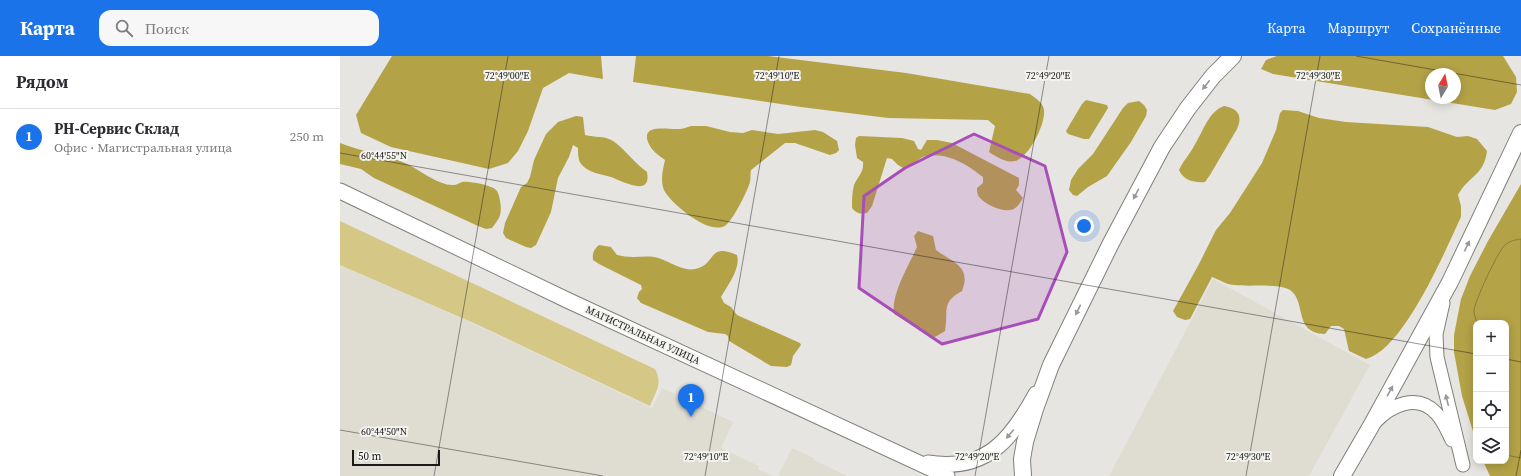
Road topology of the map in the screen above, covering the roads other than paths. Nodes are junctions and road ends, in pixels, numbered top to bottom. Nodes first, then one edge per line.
1 (1233, 56) edge
2 (1521, 133) edge
3 (340, 191) edge
4 (1450, 282) junction
5 (1051, 364) junction
6 (1371, 426) junction
7 (1357, 451) junction
8 (904, 456) junction
9 (1466, 470) edge
10 (947, 476) edge
11 (1024, 476) edge
12 (1342, 476) edge
13 (1350, 476) edge

1 -> 5 main road
4 -> 2 main road
3 - 8 main road, МАГИСТРАЛЬНАЯ УЛИЦА
6 -> 4 main road
9 -> 4 street
5 -> 8 main road
5 - 11 main road
6 - 7 main road
6 - 9 street
7 - 12 main road
7 - 13 main road
8 - 10 main road, МАГИСТРАЛЬНАЯ УЛИЦА

